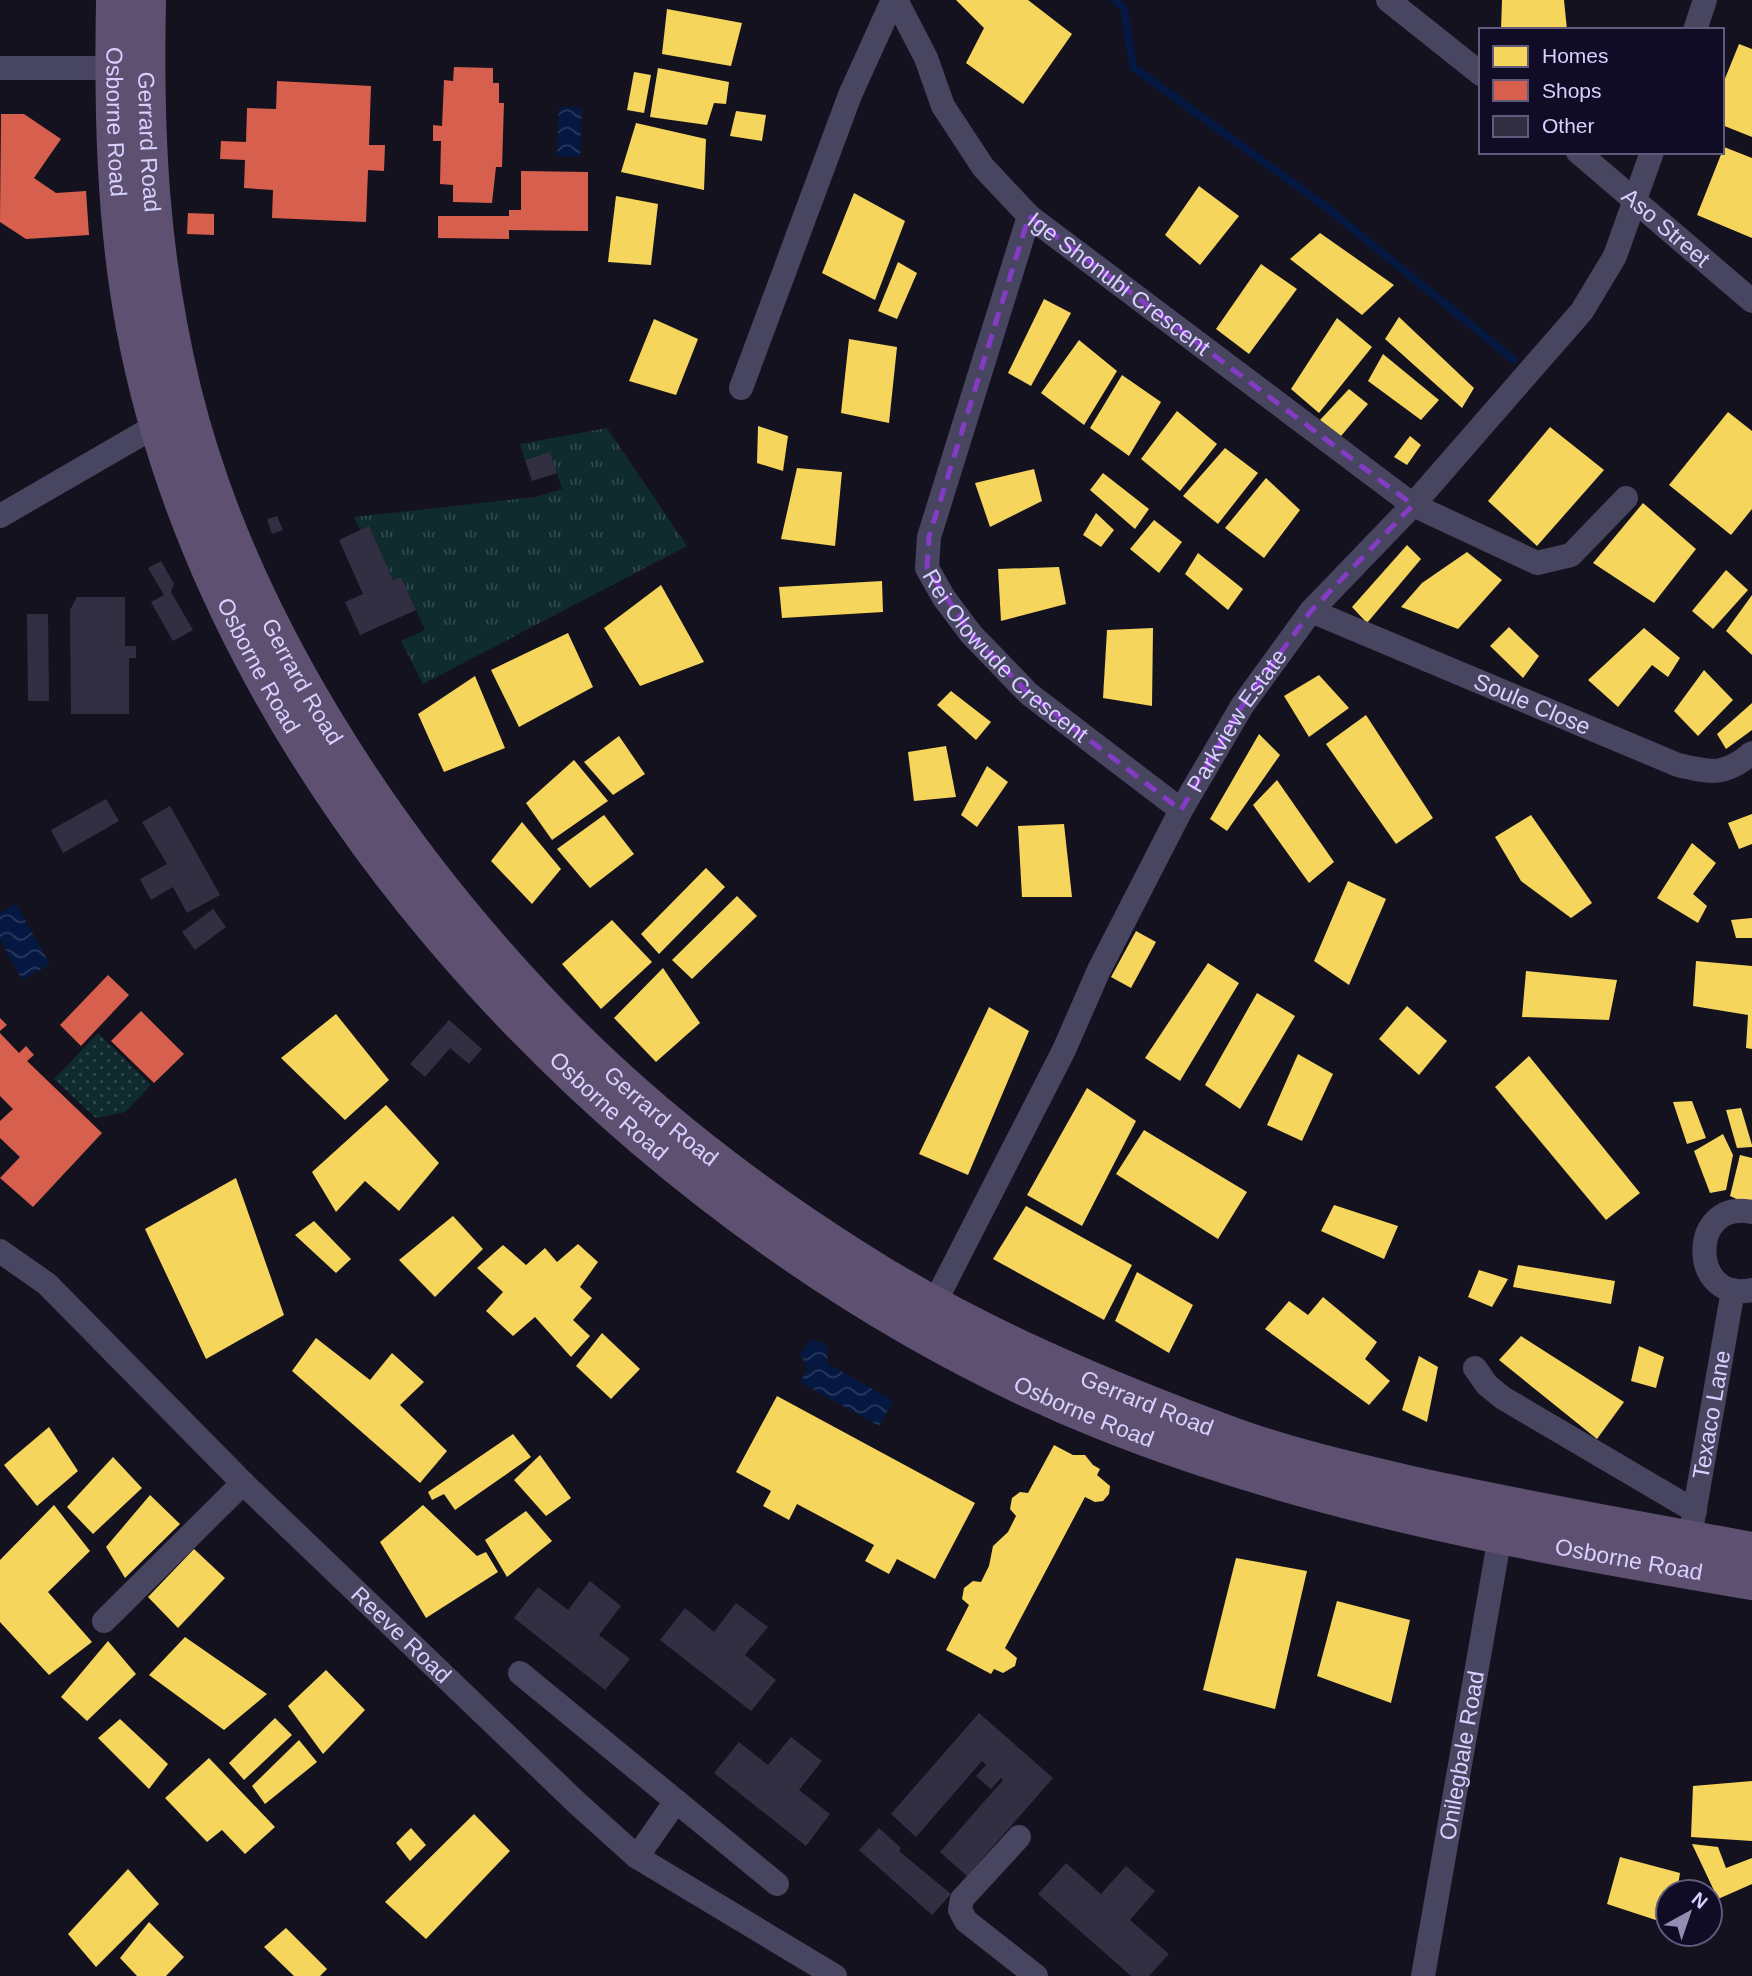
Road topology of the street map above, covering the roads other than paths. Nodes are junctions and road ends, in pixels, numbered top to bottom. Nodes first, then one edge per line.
1 (115, 0) edge
2 (147, 0) edge
3 (894, 0) edge
4 (1388, 0) edge
5 (1705, 0) edge
6 (1696, 28) edge
7 (0, 68) edge
8 (114, 68) junction
9 (1479, 72) edge
10 (1580, 154) edge
11 (1651, 154) edge
12 (1634, 203) junction
13 (1029, 216) junction
14 (1752, 301) edge
15 (741, 388) dead end
16 (159, 424) junction
17 (1626, 498) dead end
18 (1413, 505) junction
19 (0, 516) edge
20 (1311, 611) junction
21 (1752, 753) edge
22 (1181, 810) junction
23 (1752, 1212) edge
24 (0, 1251) edge
25 (1743, 1290) edge
26 (934, 1304) junction
27 (1475, 1368) dead end
28 (243, 1483) junction
29 (1692, 1525) junction
30 (1500, 1536) junction
31 (1752, 1551) edge
32 (1752, 1581) edge
33 (104, 1621) dead end
34 (520, 1673) dead end
35 (676, 1801) junction
36 (1019, 1837) dead end
37 (637, 1857) junction
38 (777, 1884) dead end
39 (835, 1976) edge
40 (1037, 1976) edge
41 (1423, 1976) edge

1 - 8 main road, Osborne Road
2 - 26 main road, Gerrard Road
3 - 13 street, Ige Shonubi Crescent
3 - 15 street
4 - 9 street
5 - 6 street
7 - 8 street
8 - 16 main road, Osborne Road
10 - 12 street, Aso Street
11 - 12 street, Parkview Estate
12 - 14 street, Aso Street
12 - 18 street, Parkview Estate
13 - 18 street, Ige Shonubi Crescent
13 - 22 street, Rei Olowude Crescent
16 - 19 street
16 - 30 main road, Osborne Road
17 - 18 street, Ige Shonubi Crescent
18 - 20 street, Parkview Estate
20 - 21 street, Soule Close
20 - 22 street, Parkview Estate
22 - 26 street, Parkview Estate
23 - 25 street, Texaco Lane
24 - 28 street, Reeve Road
25 - 29 street, Texaco Lane
26 - 29 main road, Gerrard Road
27 - 29 street
28 - 33 street
28 - 37 street, Reeve Road
29 - 31 main road, Gerrard Road
30 - 32 main road, Osborne Road
30 - 41 street, Onilegbale Road
34 - 35 street
35 - 37 street
35 - 38 street
36 - 40 street
37 - 39 street, Reeve Road

